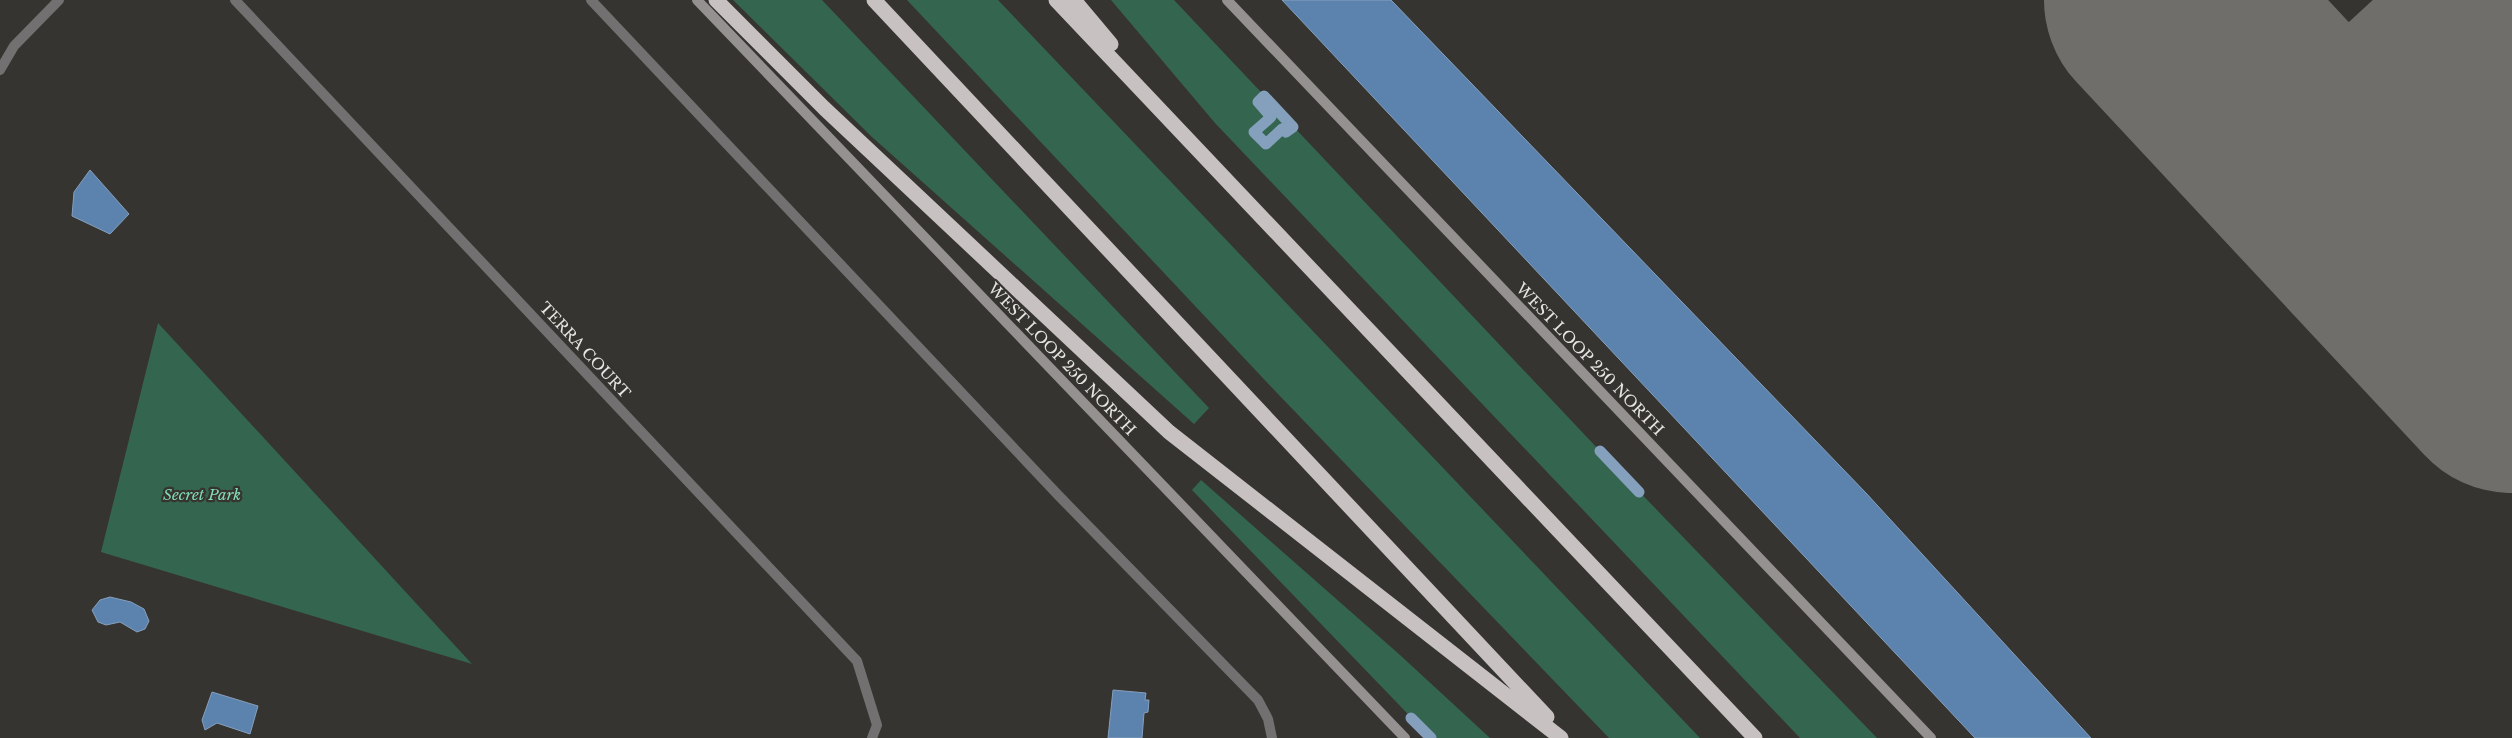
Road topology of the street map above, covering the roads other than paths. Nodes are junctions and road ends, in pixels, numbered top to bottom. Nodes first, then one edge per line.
1 (59, 0) edge
2 (235, 0) edge
3 (591, 0) edge
4 (697, 0) edge
5 (716, 0) edge
6 (874, 0) edge
7 (1056, 0) edge
8 (1074, 0) edge
9 (1227, 0) edge
10 (0, 70) edge
11 (1212, 163) junction
12 (872, 738) edge
13 (1272, 738) edge
14 (1405, 738) edge
15 (1561, 738) edge
16 (1566, 738) edge
17 (1755, 738) edge
18 (1931, 738) edge

1 - 10 street
2 - 12 street, TERRA COURT
3 - 13 street
4 - 14 main road, WEST LOOP 250 NORTH
5 - 15 highway
6 - 16 highway
7 - 11 highway
8 - 11 highway
9 - 18 main road, WEST LOOP 250 NORTH
11 - 17 highway

